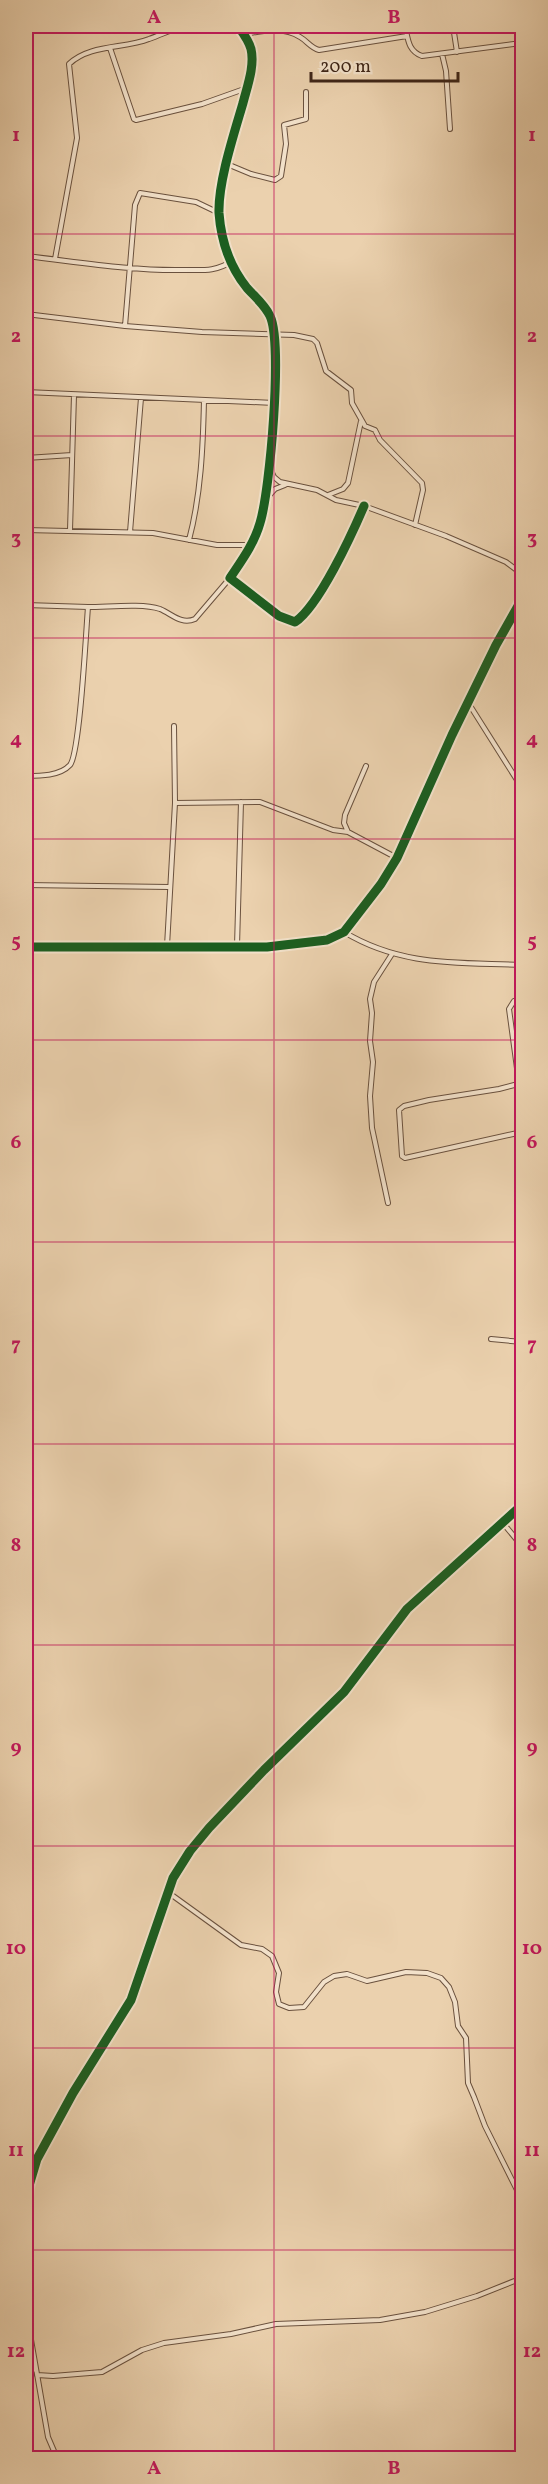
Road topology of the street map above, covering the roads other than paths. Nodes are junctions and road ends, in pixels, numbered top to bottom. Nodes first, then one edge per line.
1 (184, 26) edge
2 (238, 26) edge
3 (405, 26) edge
4 (453, 26) edge
5 (520, 26) edge
6 (244, 34) junction
7 (407, 36) junction
8 (521, 44) edge
9 (110, 48) junction
10 (457, 52) junction
11 (442, 54) junction
12 (522, 66) edge
13 (247, 88) junction
14 (306, 92) dead end
15 (450, 129) dead end
16 (227, 164) junction
17 (219, 213) junction
18 (26, 256) edge
19 (55, 259) junction
20 (232, 261) junction
21 (130, 270) junction
22 (26, 314) edge
23 (125, 326) junction
24 (276, 334) junction
25 (26, 392) edge
26 (74, 395) junction
27 (141, 398) junction
28 (204, 400) junction
29 (274, 403) junction
30 (361, 420) junction
31 (72, 455) junction
32 (26, 458) edge
33 (269, 465) junction
34 (286, 484) junction
35 (328, 495) junction
36 (264, 502) junction
37 (364, 506) junction
38 (415, 525) junction
39 (26, 530) edge
40 (70, 530) junction
41 (130, 532) junction
42 (189, 540) junction
43 (252, 545) junction
44 (522, 574) edge
45 (230, 578) junction
46 (522, 599) edge
47 (26, 605) edge
48 (88, 607) junction
49 (469, 704) junction
50 (174, 726) dead end
51 (366, 766) dead end
52 (26, 776) edge
53 (522, 788) edge
54 (241, 802) junction
55 (175, 803) junction
56 (348, 832) junction
57 (397, 858) junction
58 (26, 885) edge
59 (169, 887) junction
60 (344, 932) junction
61 (167, 946) junction
62 (237, 946) junction
63 (26, 947) edge
64 (392, 954) junction
65 (522, 965) edge
66 (522, 1000) edge
67 (521, 1083) edge
68 (522, 1132) edge
69 (388, 1203) dead end
70 (491, 1339) dead end
71 (522, 1342) edge
72 (522, 1505) edge
73 (502, 1522) junction
74 (522, 1546) edge
75 (168, 1893) junction
76 (522, 2200) edge
77 (26, 2220) edge
78 (522, 2277) edge
79 (26, 2311) edge
80 (26, 2367) edge
81 (36, 2373) junction
82 (57, 2458) edge

1 - 9 street
2 - 6 street
3 - 7 street
4 - 10 street
5 - 8 street
6 - 7 street
6 - 13 street
7 - 11 street
8 - 10 street
8 - 12 street
9 - 13 street
9 - 19 street
10 - 11 street
11 - 15 street
13 - 16 street
14 - 16 street
16 - 17 street
17 - 20 street
17 - 21 street
18 - 19 street
19 - 21 street
20 - 21 street
20 - 24 street
21 - 23 street
22 - 23 street
23 - 24 street
24 - 29 street
24 - 30 street
25 - 26 street
26 - 27 street
26 - 31 street
27 - 28 street
27 - 41 street
28 - 29 street
28 - 42 street
29 - 33 street
30 - 35 street
30 - 38 street
31 - 32 street
31 - 40 street
33 - 34 street
33 - 36 street
34 - 35 street
34 - 36 street
35 - 37 street
36 - 43 street
37 - 38 street
37 - 45 street
38 - 44 street
39 - 40 street
40 - 41 street
41 - 42 street
42 - 43 street
43 - 45 street
45 - 48 street
46 - 49 street
47 - 48 street
48 - 52 street
49 - 53 street
49 - 57 street
50 - 55 street
51 - 56 street
54 - 55 street
54 - 56 street
54 - 62 street
55 - 59 street
56 - 57 street
57 - 60 street
58 - 59 street
59 - 61 street
60 - 62 street
60 - 64 street
61 - 62 street
61 - 63 street
64 - 65 street
64 - 69 street
66 - 67 street
67 - 68 street
70 - 71 street
72 - 73 street
73 - 74 street
73 - 75 street
75 - 76 street
75 - 77 street
78 - 81 street
79 - 81 street
80 - 81 street
81 - 82 street

